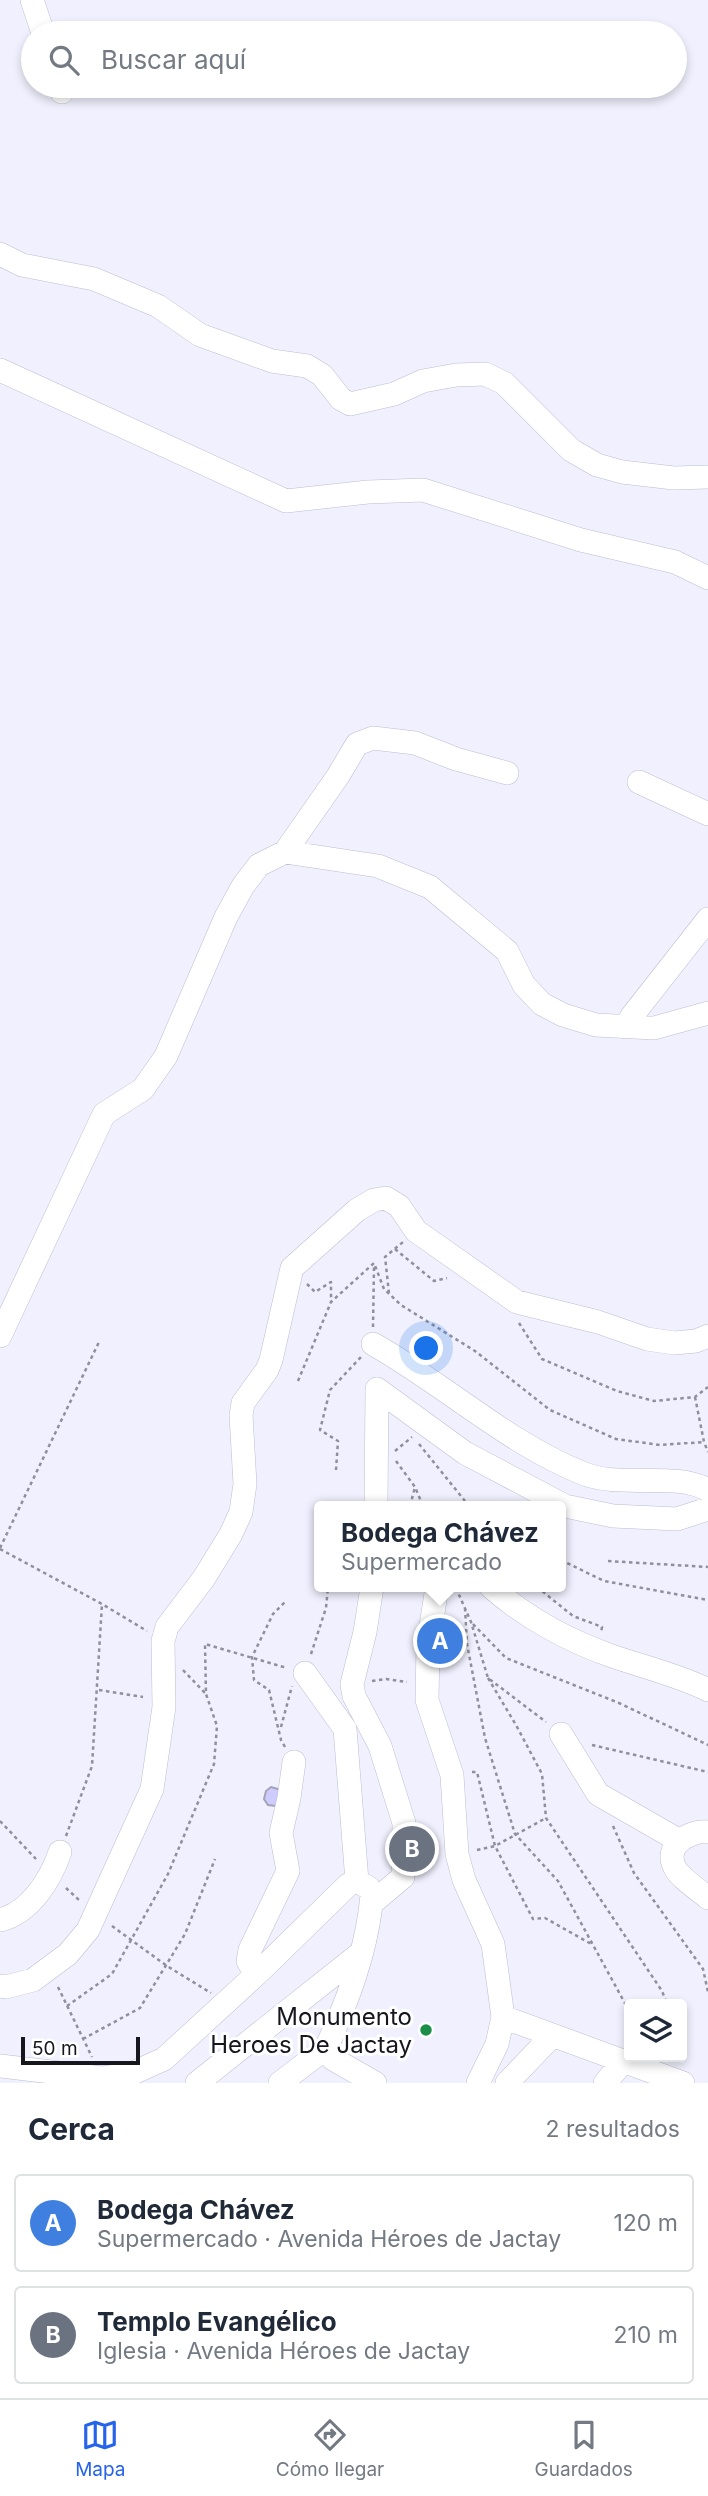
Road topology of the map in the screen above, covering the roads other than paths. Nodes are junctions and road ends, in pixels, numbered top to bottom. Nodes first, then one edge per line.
1 (32, 0) edge
2 (39, 21) edge
3 (0, 254) edge
4 (0, 370) edge
5 (708, 477) edge
6 (708, 578) edge
7 (507, 773) dead end
8 (639, 782) dead end
9 (708, 814) edge
10 (285, 852) junction
11 (708, 919) edge
12 (708, 1013) edge
13 (625, 1027) junction
14 (0, 1336) edge
15 (708, 1336) edge
16 (373, 1345) road end
17 (708, 1490) edge
18 (376, 1501) edge
19 (556, 1501) edge
20 (566, 1506) edge
21 (708, 1510) edge
22 (371, 1592) edge
23 (436, 1592) edge
24 (498, 1592) edge
25 (299, 1678) road end
26 (708, 1690) edge
27 (561, 1734) road end
28 (294, 1762) road end
29 (708, 1832) edge
30 (678, 1840) junction
31 (60, 1852) road end
32 (357, 1881) junction
33 (708, 1898) edge
34 (372, 1903) junction
35 (0, 1920) edge
36 (364, 1950) junction
37 (260, 1971) junction
38 (0, 1986) edge
39 (503, 2017) junction
40 (552, 2035) junction
41 (326, 2048) junction
42 (623, 2062) junction
43 (0, 2066) edge
44 (197, 2083) edge
45 (280, 2083) edge
46 (375, 2083) edge
47 (478, 2083) edge
48 (507, 2083) edge
49 (605, 2083) edge
50 (683, 2083) edge

1 - 2 street
3 - 5 street
4 - 6 street
7 - 10 street
8 - 9 street
10 - 13 street
10 - 14 street
11 - 13 street
12 - 13 street
15 - 38 street
16 - 17 street
18 - 19 street
20 - 21 street
22 - 34 street
23 - 39 street
24 - 26 street
25 - 32 street
27 - 30 street
28 - 37 street
29 - 30 street
30 - 33 street
31 - 35 street
32 - 34 street
32 - 37 street
34 - 36 street
36 - 41 street
36 - 44 street
37 - 43 street
39 - 40 street
39 - 47 street
40 - 42 street
40 - 48 street
41 - 45 street
41 - 46 street
42 - 49 street
42 - 50 street

